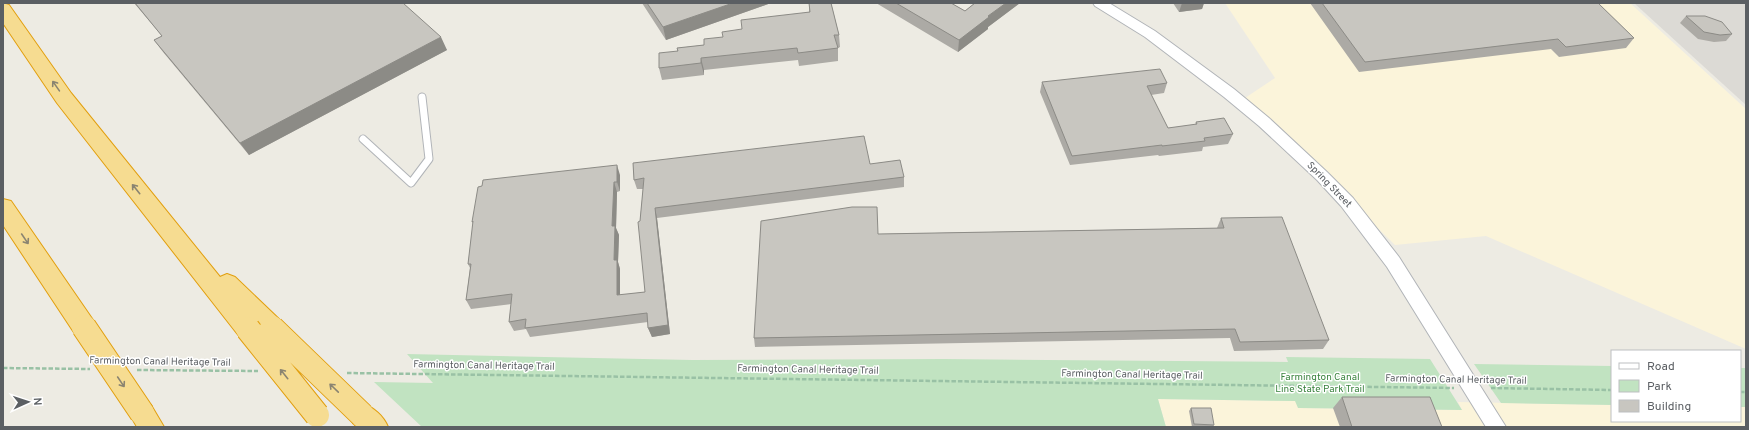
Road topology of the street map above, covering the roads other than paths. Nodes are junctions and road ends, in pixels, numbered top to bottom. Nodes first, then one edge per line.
1 (1100, 3) edge
2 (3, 9) edge
3 (422, 97) dead end
4 (362, 139) dead end
5 (3, 207) edge
6 (153, 210) junction
7 (146, 420) edge
8 (322, 421) edge
9 (369, 421) edge
10 (1497, 427) edge

1 - 10 street, Spring Street
6 -> 2 highway
3 - 4 lane
5 -> 7 highway, bridge
8 -> 6 highway, bridge
9 -> 6 highway, bridge

